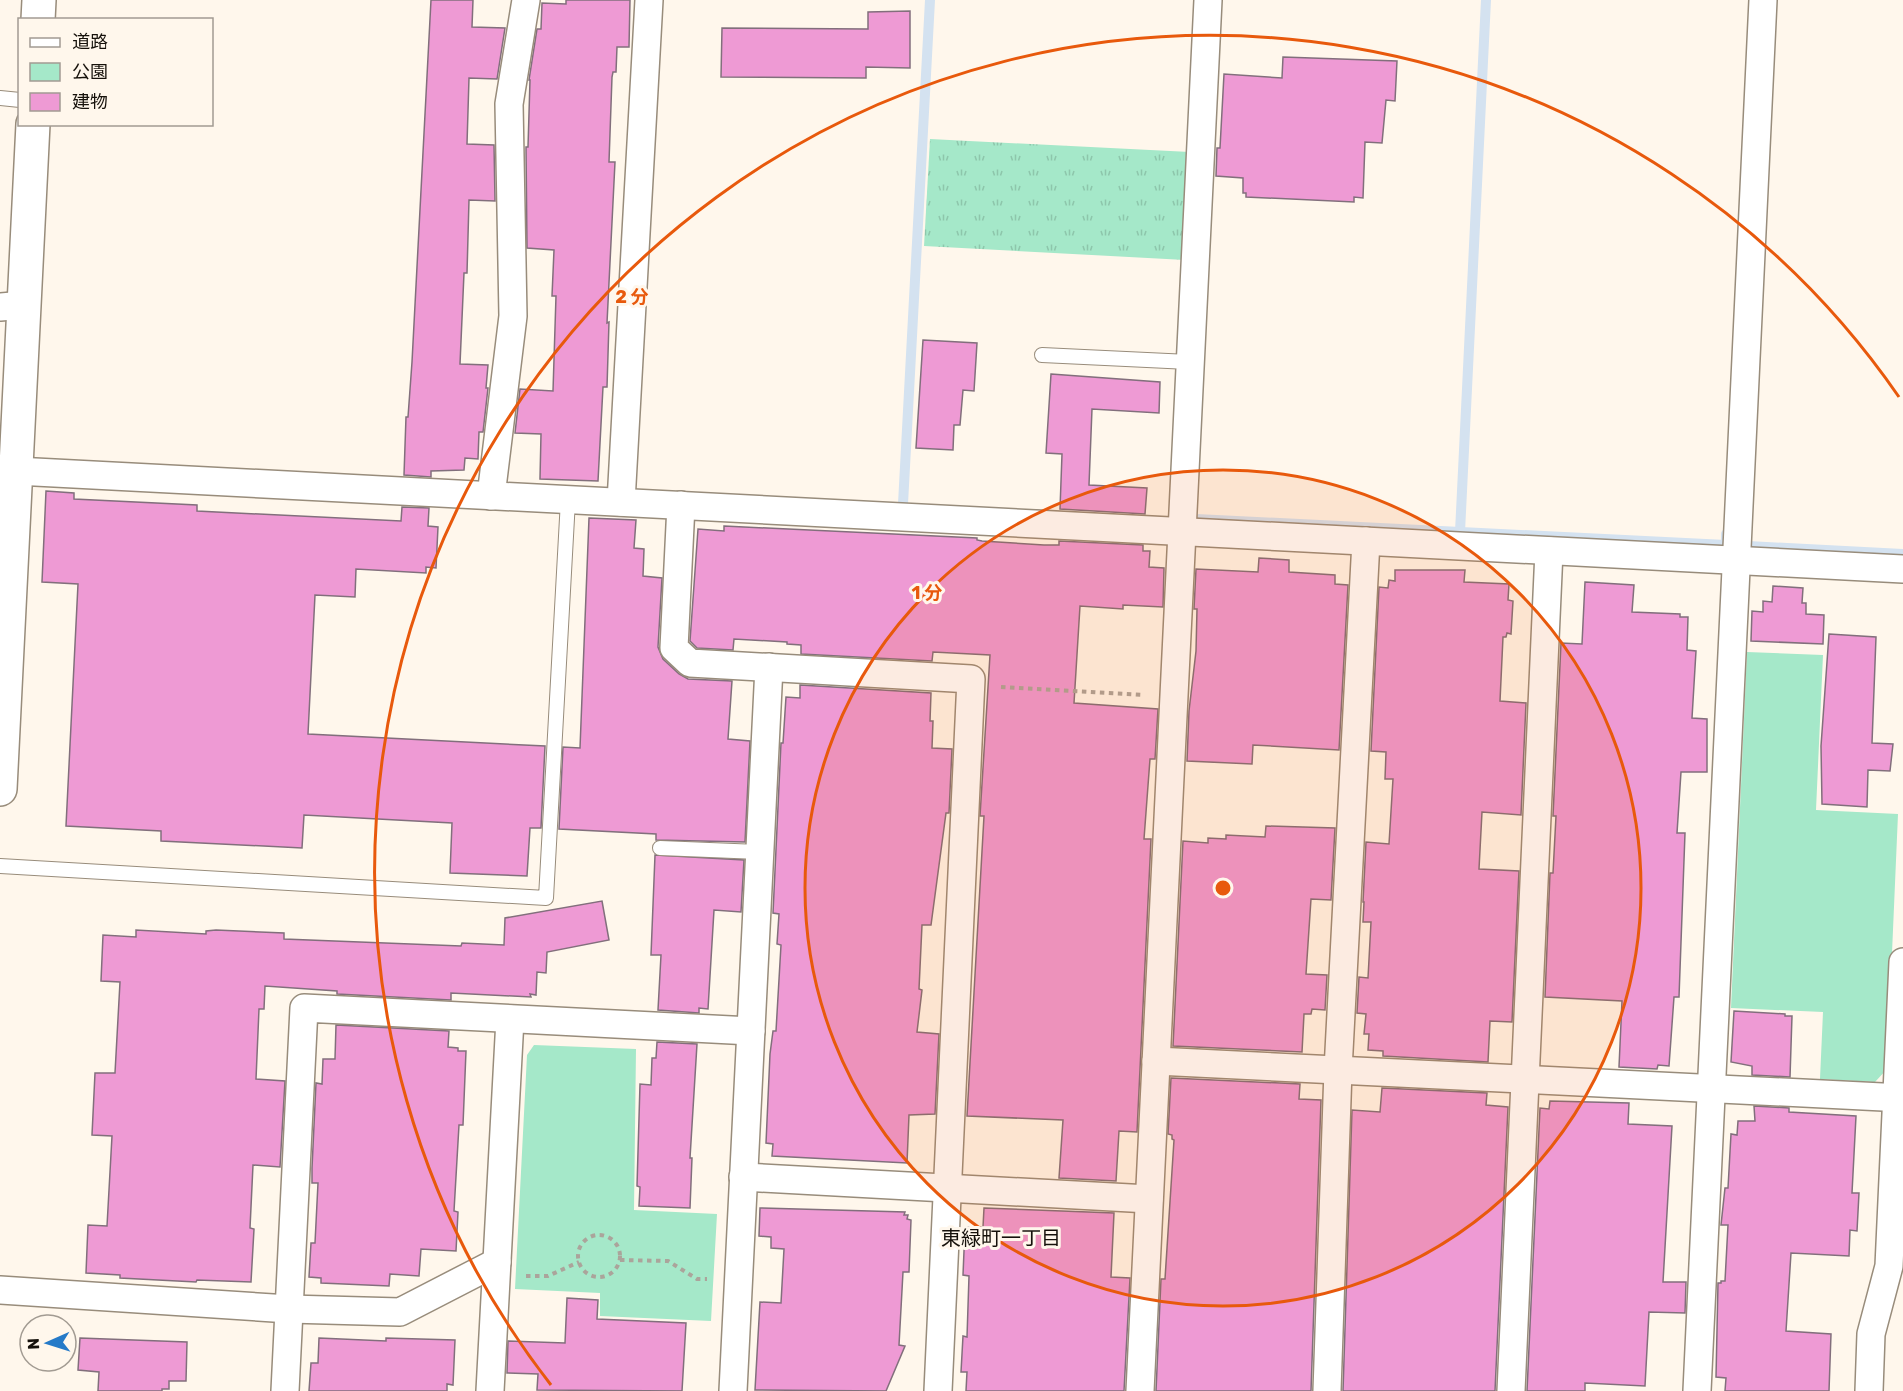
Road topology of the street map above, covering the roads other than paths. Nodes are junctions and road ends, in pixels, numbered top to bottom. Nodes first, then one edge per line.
1 (39, 0) edge
2 (526, 0) edge
3 (649, 0) edge
4 (1208, 0) edge
5 (1763, 0) edge
6 (38, 18) edge
7 (0, 98) edge
8 (18, 100) edge
9 (33, 126) edge
10 (12, 306) edge
11 (1042, 355) dead end
12 (1189, 362) junction
13 (16, 471) junction
14 (491, 496) junction
15 (568, 500) junction
16 (621, 502) junction
17 (681, 505) junction
18 (1180, 531) junction
19 (1365, 541) junction
20 (1549, 551) junction
21 (1737, 560) junction
22 (1903, 569) edge
23 (5, 595) edge
24 (769, 667) junction
25 (0, 789) edge
26 (660, 848) dead end
27 (759, 852) junction
28 (0, 866) edge
29 (1903, 962) edge
30 (510, 1019) junction
31 (751, 1031) junction
32 (1156, 1061) junction
33 (1338, 1070) junction
34 (1525, 1079) junction
35 (1712, 1089) junction
36 (1900, 1098) edge
37 (743, 1177) junction
38 (947, 1188) junction
39 (1149, 1199) junction
40 (1896, 1266) edge
41 (496, 1269) junction
42 (0, 1290) edge
43 (289, 1309) junction
44 (285, 1391) edge
45 (490, 1391) edge
46 (733, 1391) edge
47 (938, 1391) edge
48 (1140, 1391) edge
49 (1327, 1391) edge
50 (1511, 1391) edge
51 (1697, 1391) edge
52 (1869, 1391) edge

1 - 6 street
2 - 14 street
3 - 16 street
4 - 12 street
5 - 21 street
7 - 8 lane
9 - 10 street
10 - 13 street
11 - 12 lane
12 - 18 street
13 - 14 street
13 - 23 street
14 - 15 street
15 - 16 street
15 - 28 lane
16 - 17 street
17 - 18 street
17 - 24 street
18 - 19 street
18 - 32 street
19 - 20 street
19 - 33 street
20 - 21 street
20 - 34 street
21 - 22 street
21 - 35 street
23 - 25 street
24 - 27 street
24 - 38 street
26 - 27 lane
27 - 31 street
29 - 36 street
30 - 31 street
30 - 41 street
30 - 43 street
31 - 37 street
32 - 33 street
32 - 39 street
33 - 34 street
33 - 49 street
34 - 35 street
34 - 50 street
35 - 36 street
35 - 51 street
36 - 40 street
37 - 38 street
37 - 46 street
38 - 39 street
38 - 47 street
39 - 48 street
40 - 52 street
41 - 43 street
41 - 45 street
42 - 43 street
43 - 44 street

